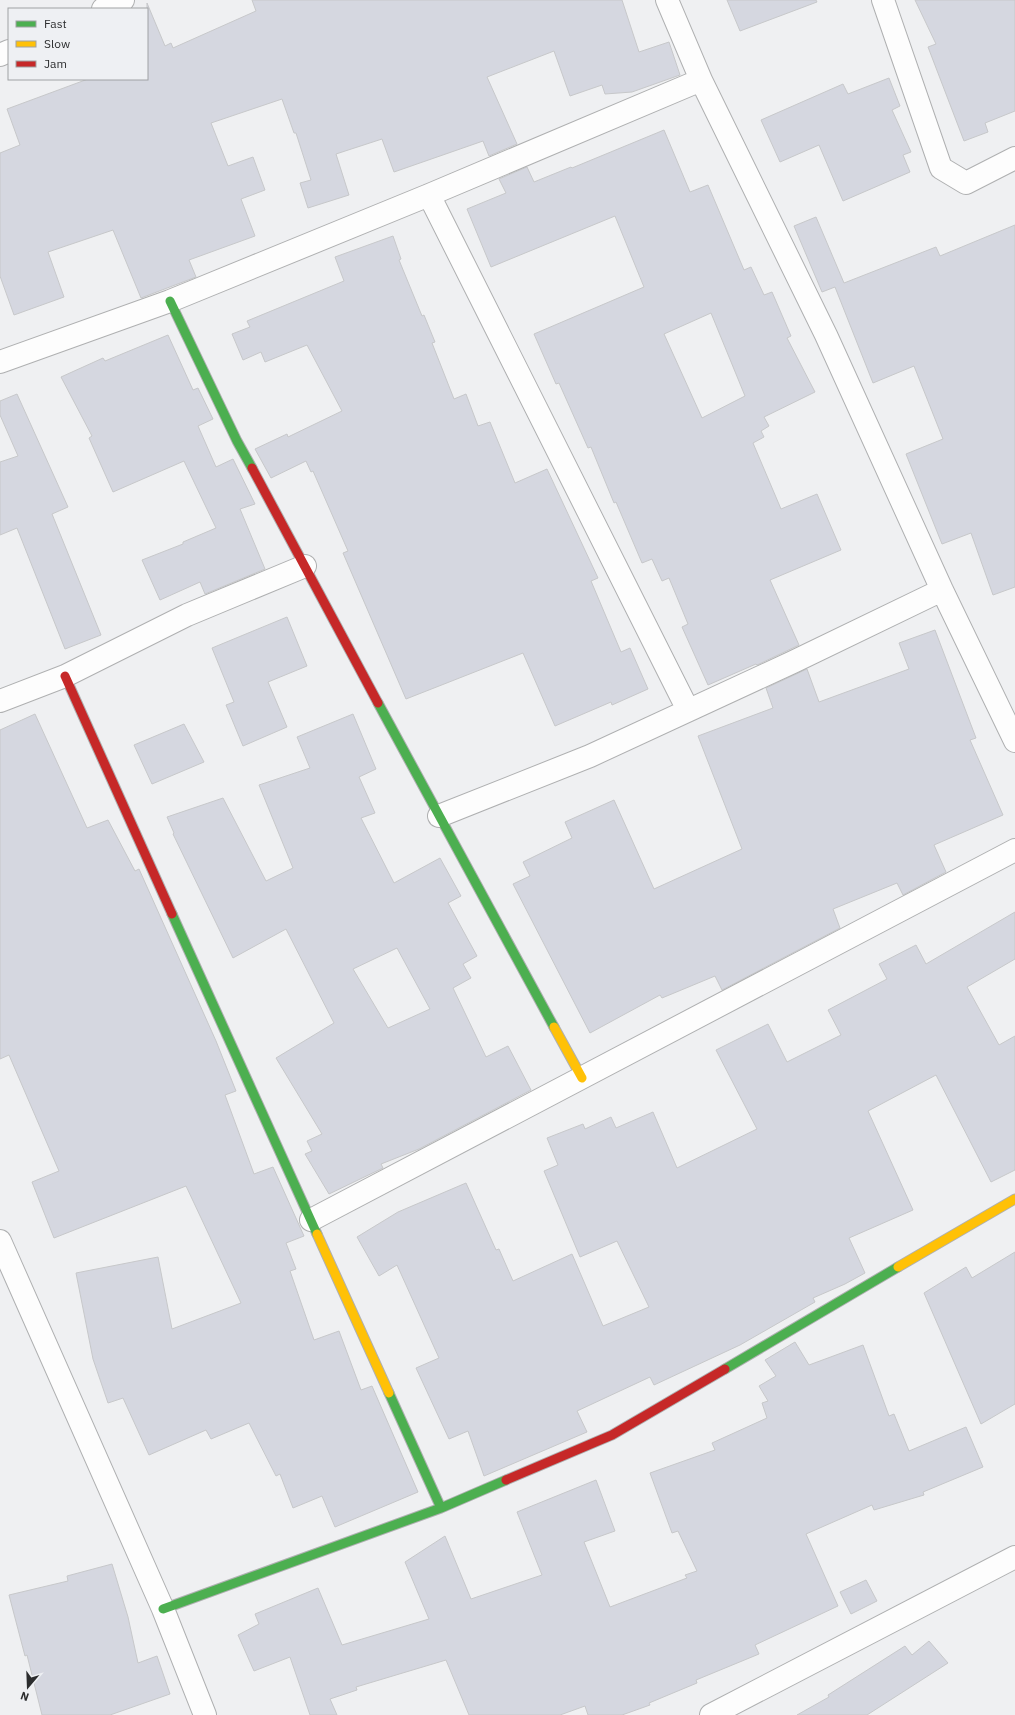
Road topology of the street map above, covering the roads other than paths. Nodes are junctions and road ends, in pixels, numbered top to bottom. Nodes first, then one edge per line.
1 (124, 0) edge
2 (667, 0) edge
3 (883, 0) edge
4 (105, 8) edge
5 (701, 80) junction
6 (1015, 158) edge
7 (429, 195) junction
8 (170, 300) junction
9 (0, 362) edge
10 (306, 566) junction
11 (942, 590) junction
12 (66, 676) junction
13 (0, 701) edge
14 (688, 710) junction
15 (1015, 741) edge
16 (439, 816) junction
17 (1015, 850) edge
18 (582, 1078) junction
19 (1015, 1199) edge
20 (311, 1220) junction
21 (0, 1241) edge
22 (441, 1508) junction
23 (1015, 1557) edge
24 (163, 1609) junction
25 (205, 1715) edge
26 (711, 1715) edge

1 - 4 street
2 - 5 street
3 - 6 street
5 - 7 street
5 - 11 street
7 - 8 street
7 - 14 street
8 - 9 street
8 - 10 street
10 - 12 street
10 - 16 street
11 - 14 street
11 - 15 street
12 - 13 street
12 - 20 street
14 - 16 street
16 - 18 street
17 - 18 street
18 - 20 street
19 - 22 street
20 - 22 street
21 - 24 street
22 - 24 street
23 - 26 street
24 - 25 street

